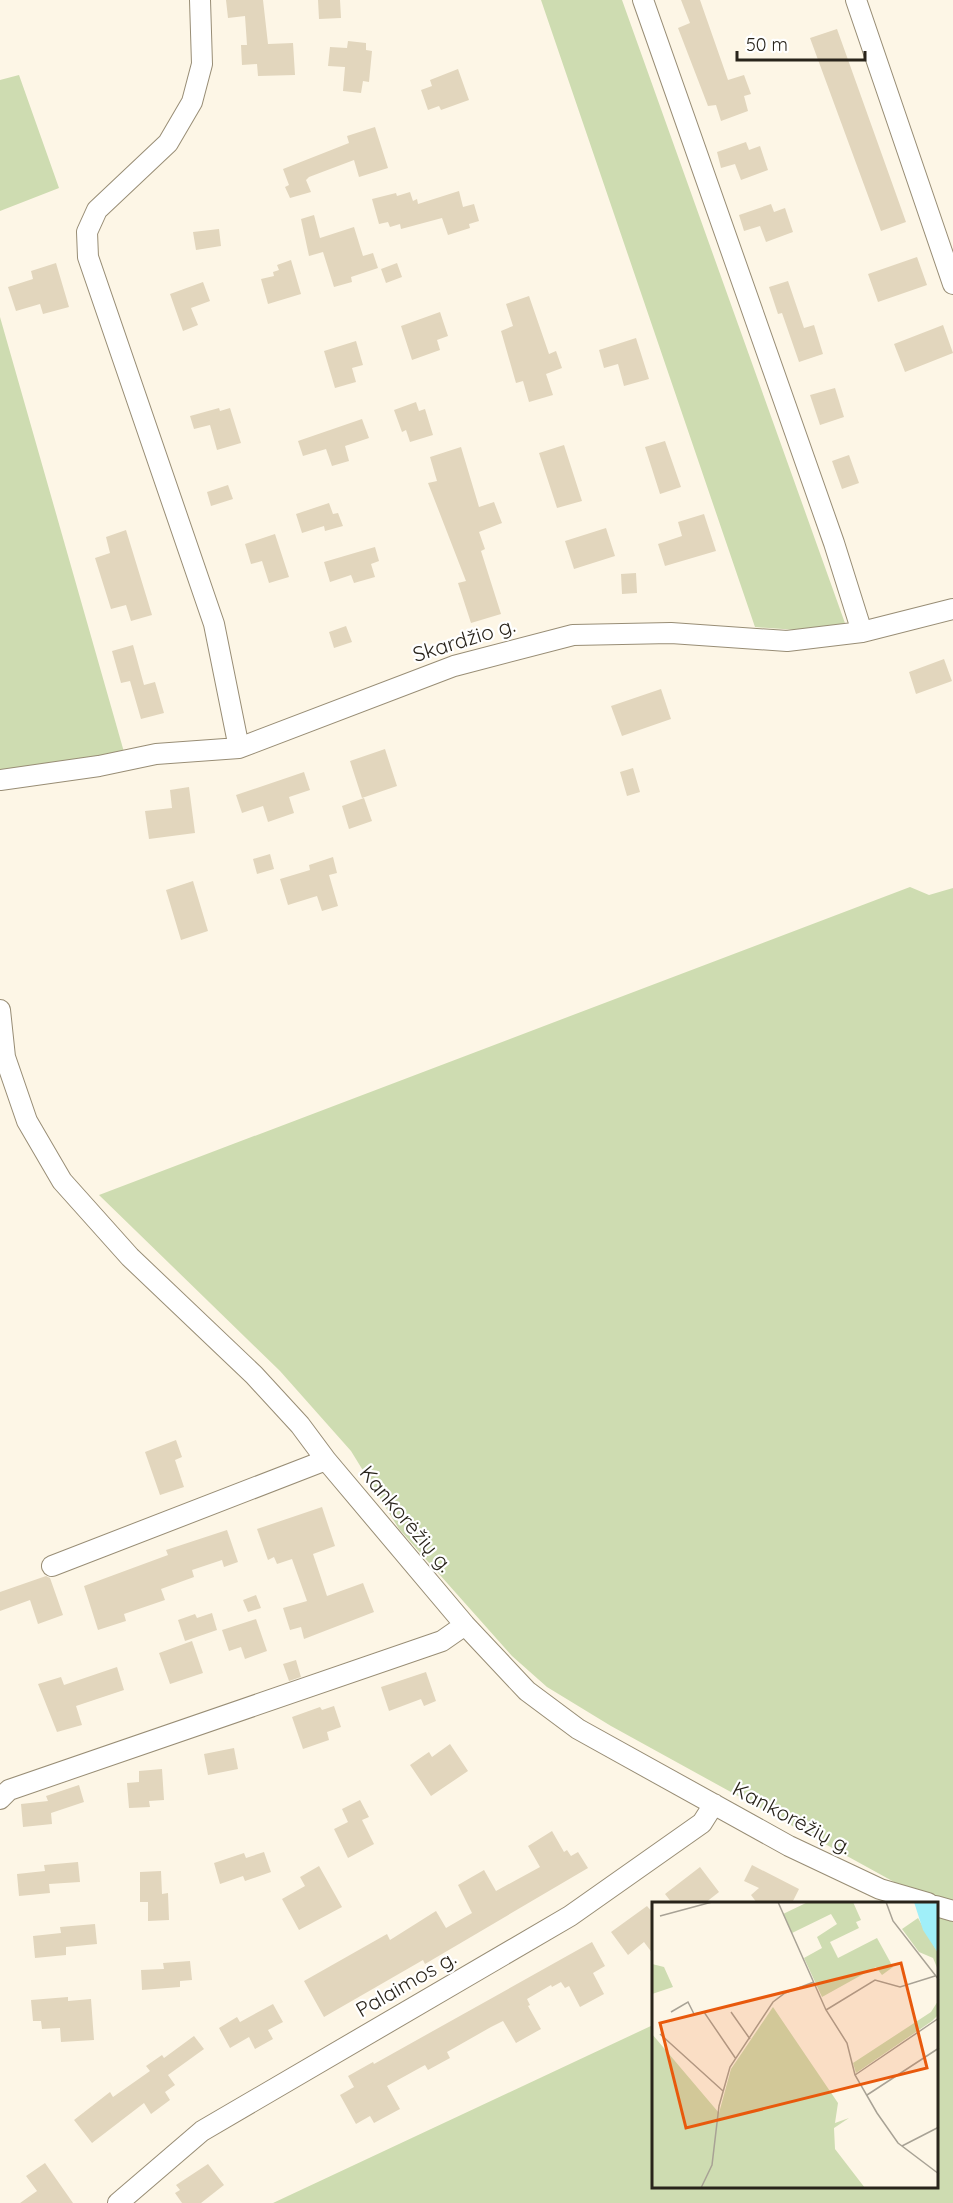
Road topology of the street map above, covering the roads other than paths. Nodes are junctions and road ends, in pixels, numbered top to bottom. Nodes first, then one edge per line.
1 (200, 0) edge
2 (643, 0) edge
3 (856, 0) edge
4 (953, 284) edge
5 (953, 609) edge
6 (862, 632) junction
7 (240, 748) junction
8 (0, 780) edge
9 (0, 1010) edge
10 (326, 1460) junction
11 (52, 1566) dead end
12 (465, 1625) junction
13 (0, 1799) edge
14 (714, 1804) junction
15 (925, 1902) edge
16 (938, 1907) edge
17 (953, 1911) edge
18 (118, 2203) edge

1 - 7 street
2 - 6 street
3 - 4 street
5 - 6 street, Skardžio g.
6 - 7 street, Skardžio g.
7 - 8 street, Skardžio g.
9 - 10 street, Kankorėžių g.
10 - 11 street
10 - 12 street, Kankorėžių g.
12 - 13 street
12 - 14 street, Kankorėžių g.
14 - 15 street, Kankorėžių g.
14 - 18 street, Palaimos g.
16 - 17 street

